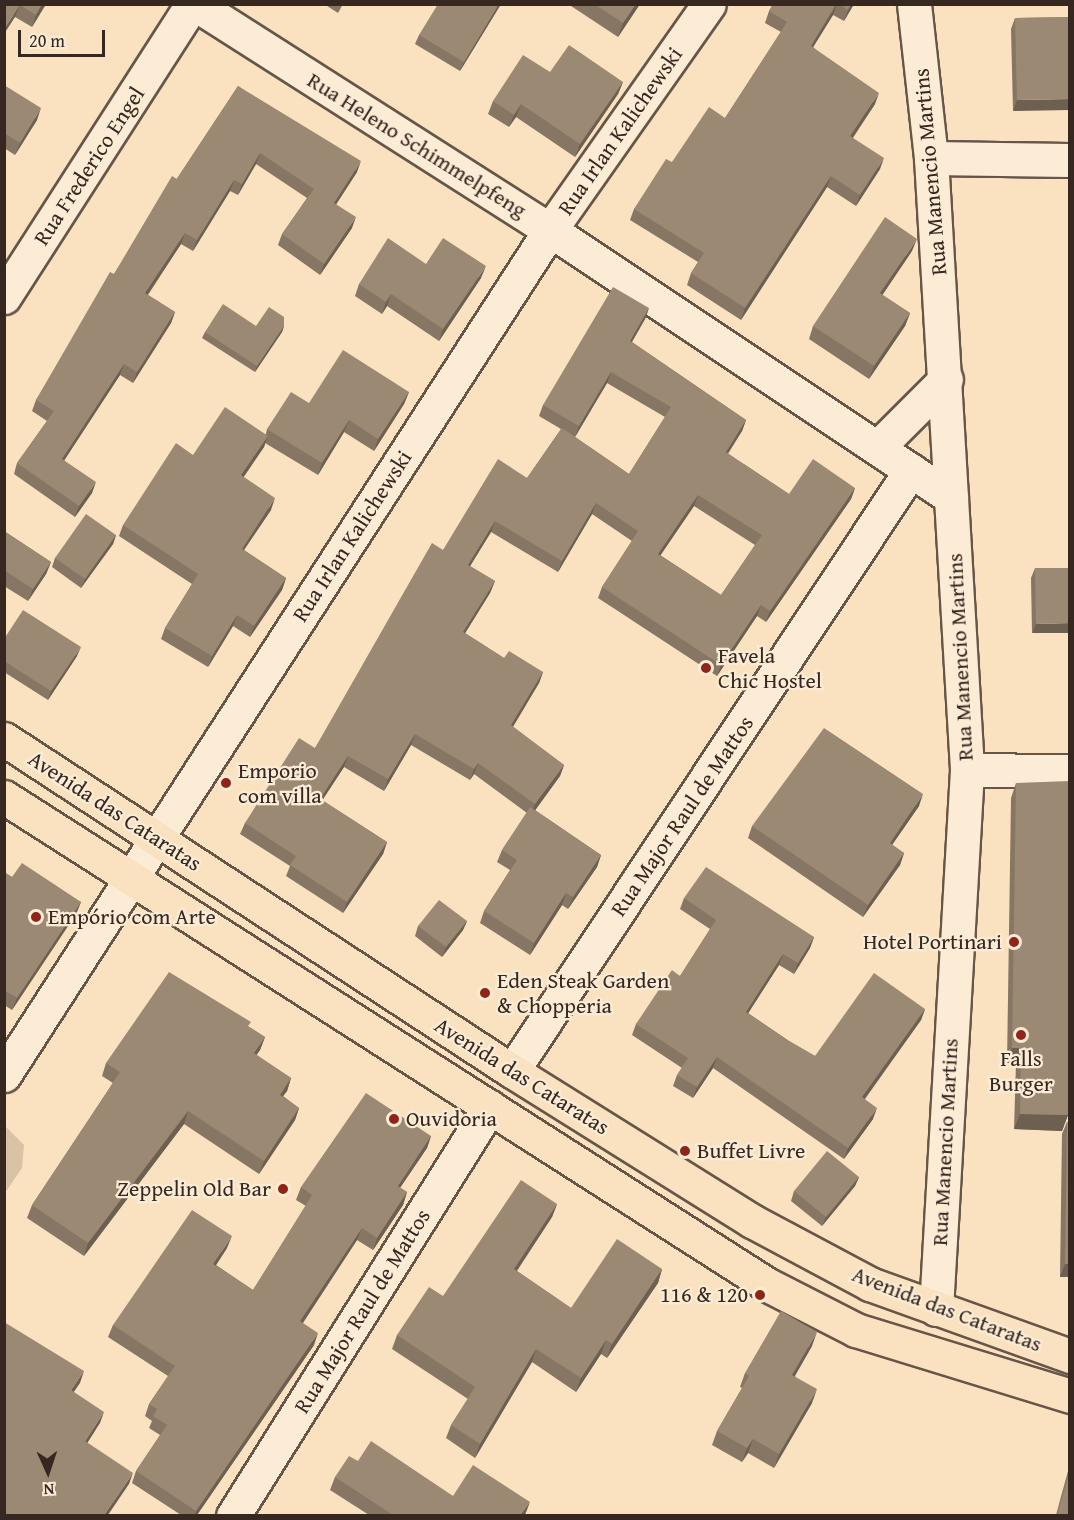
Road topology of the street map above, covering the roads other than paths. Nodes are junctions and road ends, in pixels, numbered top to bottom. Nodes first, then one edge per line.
1 (194, 4) edge
2 (709, 4) edge
3 (914, 4) edge
4 (932, 158) junction
5 (1070, 160) edge
6 (550, 230) junction
7 (4, 297) edge
8 (946, 379) junction
9 (878, 447) junction
10 (911, 470) junction
11 (951, 497) junction
12 (4, 739) edge
13 (967, 770) junction
14 (1070, 771) edge
15 (4, 797) edge
16 (156, 838) junction
17 (129, 879) junction
18 (512, 1071) junction
19 (4, 1075) edge
20 (490, 1107) junction
21 (936, 1309) junction
22 (1070, 1356) edge
23 (1070, 1396) edge
24 (233, 1515) edge

1 - 6 street, Rua Heleno Schimmelpfeng
1 - 7 street, Rua Frederico Engel
2 - 6 street, Rua Irlan Kalichewski
3 - 4 street, Rua Manencio Martins
4 - 5 street
4 - 8 street, Rua Manencio Martins
6 - 9 street, Rua Heleno Schimmelpfeng
6 - 16 street, Rua Irlan Kalichewski
8 - 9 street
8 - 11 street, Rua Manencio Martins
9 - 10 street, Rua Heleno Schimmelpfeng
10 - 11 street, Rua Heleno Schimmelpfeng
10 - 18 street, Rua Major Raul de Mattos
11 - 13 street, Rua Manencio Martins
12 - 16 main road, Avenida das Cataratas
13 - 14 street
13 - 21 street, Rua Manencio Martins
15 - 17 main road, Avenida das Cataratas
16 - 17 street, Rua Irlan Kalichewski
16 - 18 main road, Avenida das Cataratas
17 - 19 street, Rua Irlan Kalichewski
17 - 20 main road, Avenida das Cataratas
18 - 21 main road, Avenida das Cataratas
20 - 23 main road, Avenida das Cataratas
20 - 24 street, Rua Major Raul de Mattos
21 - 22 main road, Avenida das Cataratas

